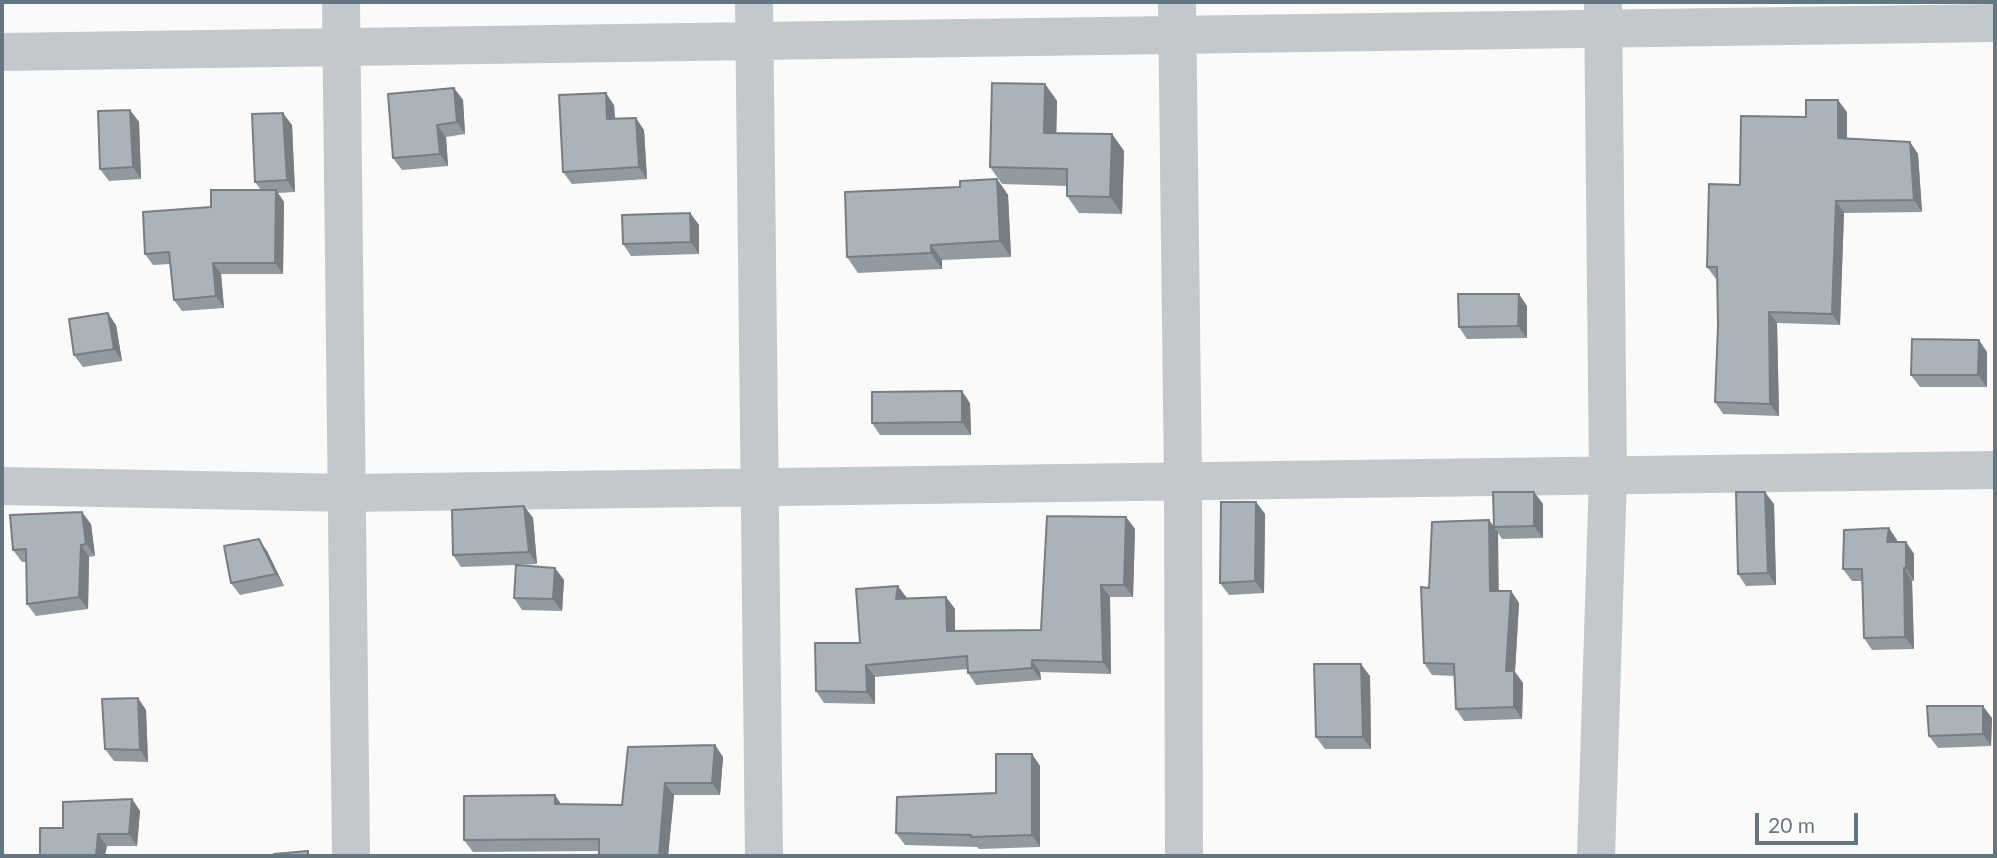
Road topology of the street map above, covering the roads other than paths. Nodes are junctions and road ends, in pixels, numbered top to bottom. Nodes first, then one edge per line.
1 (341, 2) edge
2 (754, 2) edge
3 (1603, 15) edge
4 (1177, 18) edge
5 (1995, 23) edge
6 (754, 41) junction
7 (342, 47) junction
8 (2, 52) edge
9 (1995, 470) edge
10 (1608, 476) junction
11 (1183, 482) junction
12 (2, 486) edge
13 (760, 488) junction
14 (346, 494) junction
15 (351, 856) edge
16 (764, 856) edge
17 (1184, 856) edge
18 (1596, 856) edge

1 - 7 street
2 - 6 street
3 - 4 street
3 - 5 street
3 - 10 street
4 - 6 street
4 - 11 street
6 - 7 street
6 - 13 street
7 - 8 street
7 - 14 street
9 - 10 street
10 - 11 street
10 - 18 street
11 - 13 street
11 - 17 street
12 - 14 street
13 - 14 street
13 - 16 street
14 - 15 street

